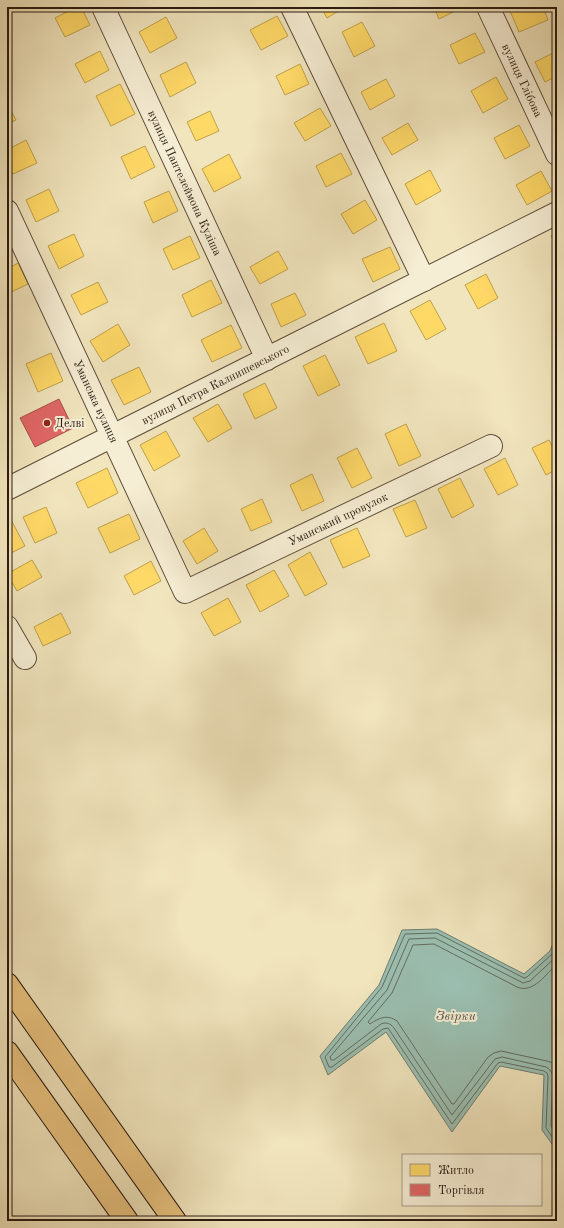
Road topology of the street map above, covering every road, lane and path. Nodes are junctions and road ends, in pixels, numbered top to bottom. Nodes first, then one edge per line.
1 (102, 7) edge
2 (292, 7) edge
3 (488, 7) edge
4 (557, 154) edge
5 (7, 211) edge
6 (557, 212) edge
7 (424, 280) junction
8 (267, 359) junction
9 (112, 436) junction
10 (491, 446) dead end
11 (7, 489) edge
12 (185, 592) joint
13 (7, 627) edge
14 (25, 658) dead end
15 (7, 984) edge
16 (7, 1052) edge
17 (127, 1221) edge
18 (175, 1221) edge

1 - 8 street, вулиця Пантелеймона Куліша
2 - 7 street
3 - 4 street, вулиця Глібова
5 - 9 street, Уманська вулиця
6 - 7 street, вулиця Петра Калнишевського
7 - 8 street, вулиця Петра Калнишевського
8 - 9 street, вулиця Петра Калнишевського
9 - 11 street, вулиця Петра Калнишевського
9 - 12 street, Уманська вулиця
10 - 12 street, Уманський провулок
13 - 14 street
15 - 18 highway
16 - 17 highway

